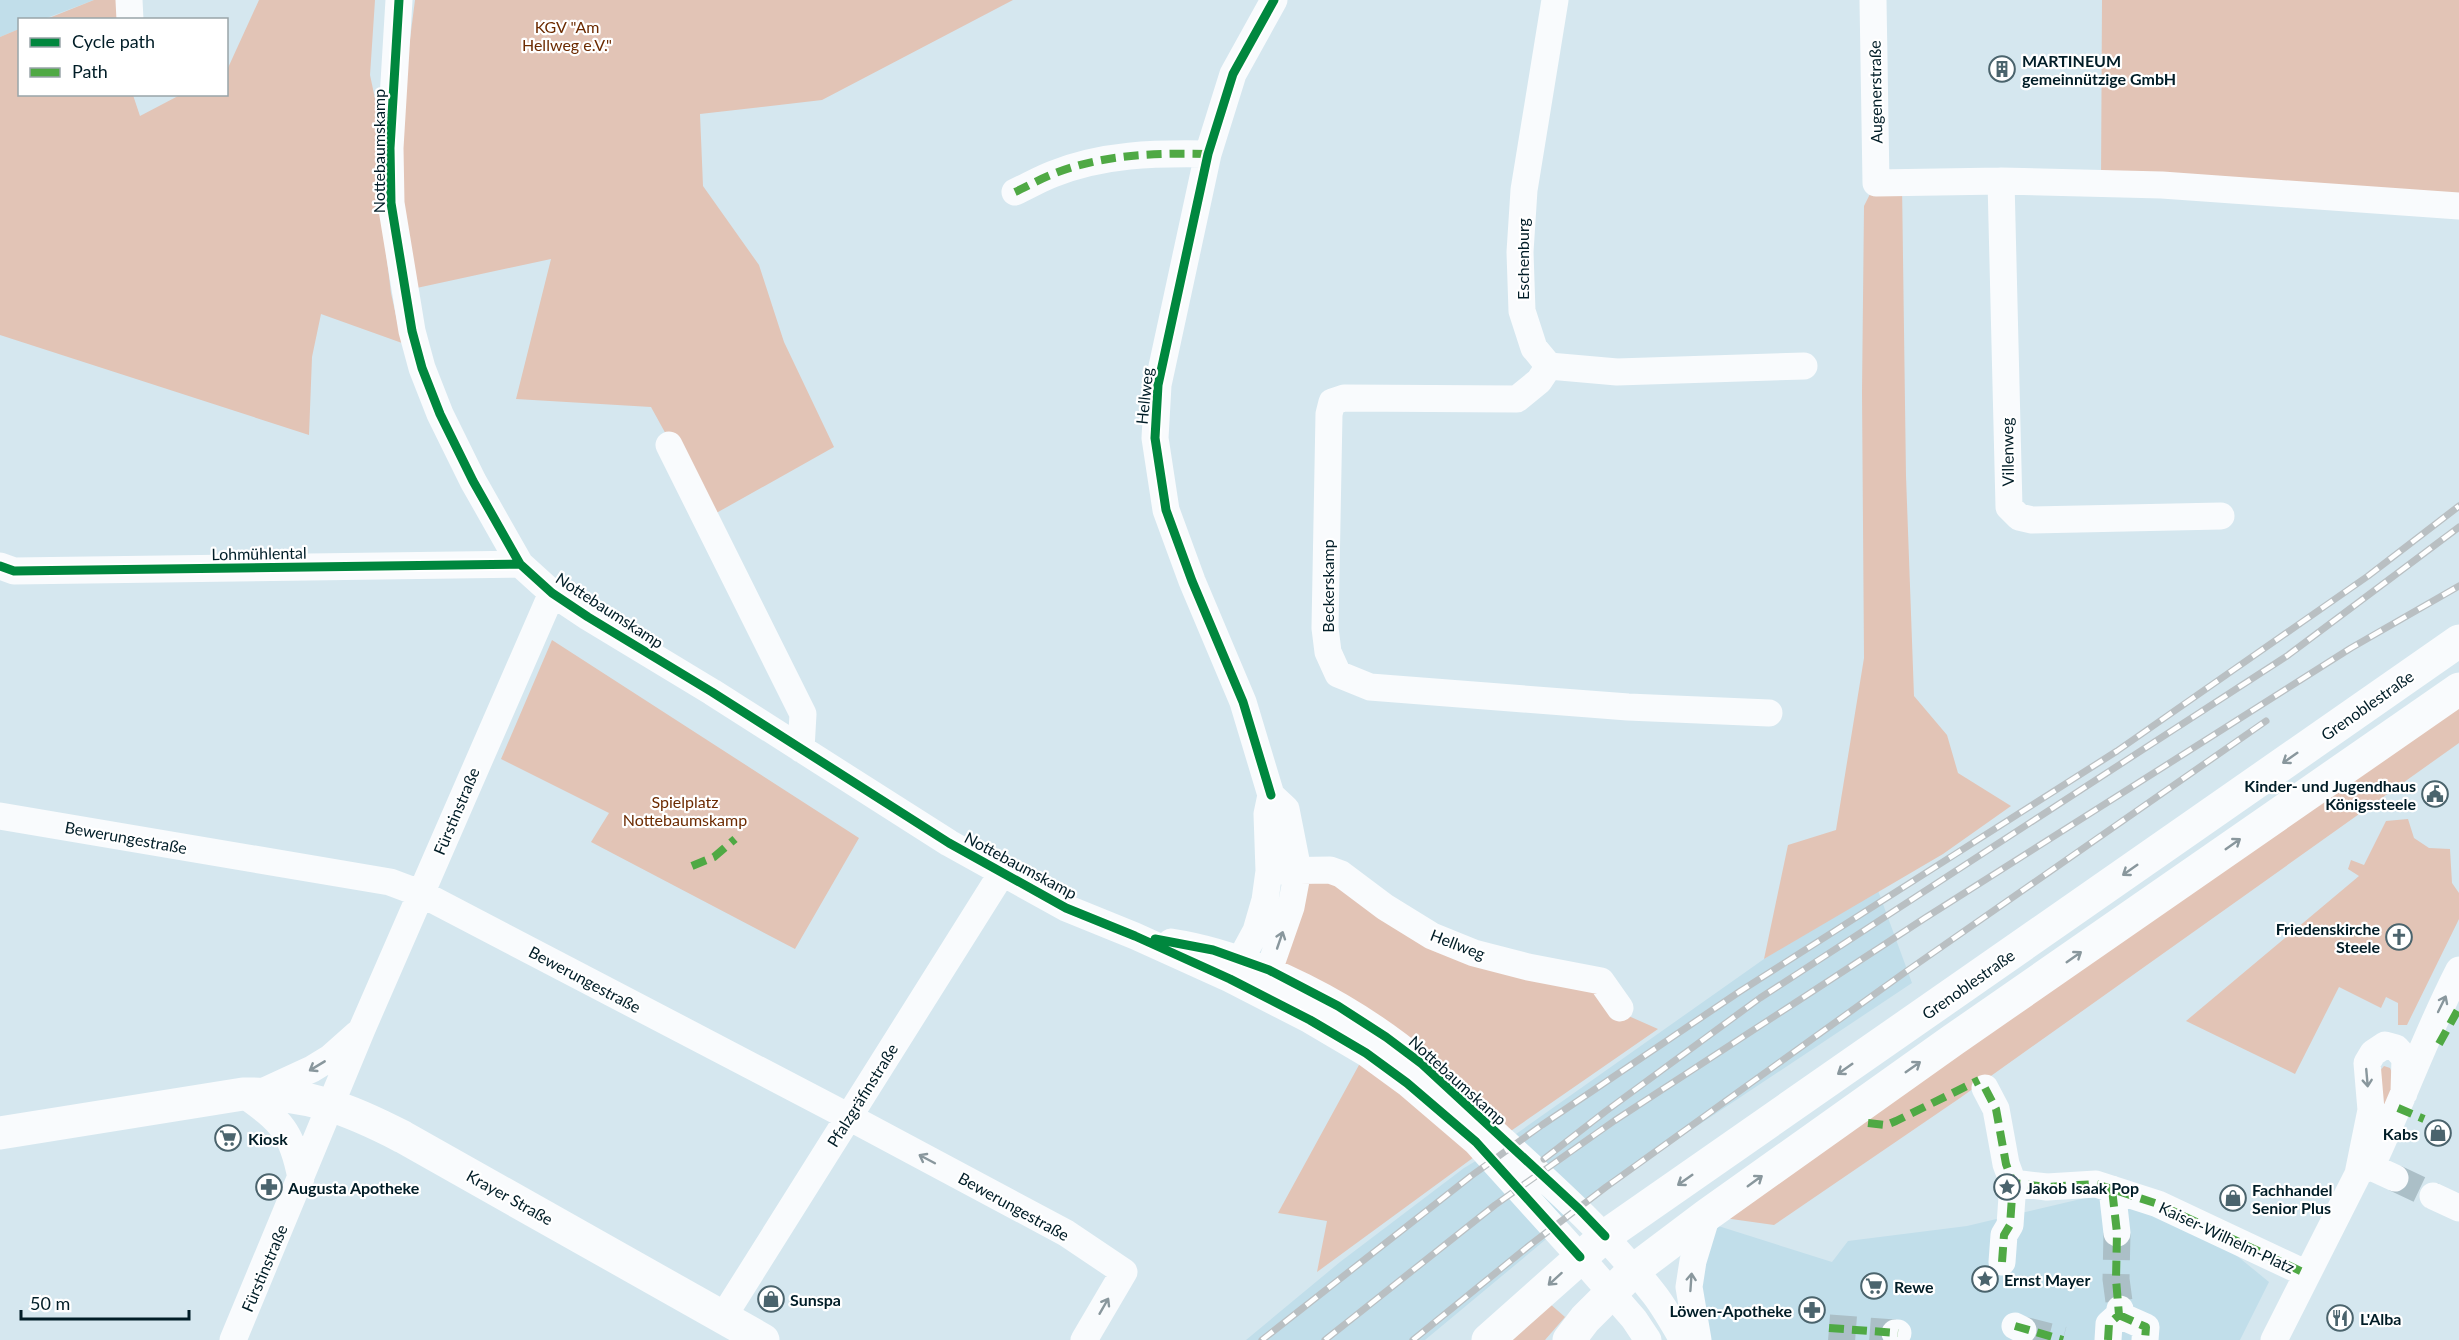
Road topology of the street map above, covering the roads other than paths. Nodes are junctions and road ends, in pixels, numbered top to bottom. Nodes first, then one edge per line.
1 (129, 0) edge
2 (399, 0) edge
3 (1274, 0) edge
4 (1555, 0) edge
5 (1873, 0) edge
6 (130, 18) edge
7 (1208, 154) junction
8 (2001, 181) junction
9 (1015, 192) dead end
10 (2459, 206) edge
11 (1549, 366) junction
12 (1804, 366) dead end
13 (669, 444) dead end
14 (2221, 516) dead end
15 (520, 564) junction
16 (5, 575) edge
17 (552, 593) junction
18 (2459, 641) edge
19 (2459, 689) edge
20 (1769, 713) dead end
21 (801, 749) junction
22 (1271, 795) junction
23 (0, 816) edge
24 (1298, 870) junction
25 (1269, 871) junction
26 (1002, 873) junction
27 (422, 894) junction
28 (2459, 970) edge
29 (1248, 975) junction
30 (1620, 1008) dead end
31 (362, 1029) junction
32 (1985, 1088) dead end
33 (252, 1093) junction
34 (2404, 1093) junction
35 (331, 1104) junction
36 (849, 1116) junction
37 (0, 1133) edge
38 (2365, 1170) junction
39 (301, 1178) junction
40 (2395, 1178) tunnel mouth
41 (2013, 1184) junction
42 (2112, 1190) junction
43 (2433, 1196) tunnel mouth
44 (2459, 1208) edge
45 (1707, 1215) junction
46 (2117, 1233) tunnel mouth
47 (1605, 1236) junction
48 (1580, 1257) junction
49 (2002, 1262) dead end
50 (1634, 1270) junction
51 (2307, 1275) junction
52 (1610, 1293) junction
53 (723, 1317) junction
54 (233, 1340) edge
55 (763, 1340) edge
56 (1084, 1340) edge
57 (1488, 1340) edge
58 (1569, 1340) edge
59 (1648, 1340) edge
60 (1683, 1340) edge
61 (1698, 1340) edge
62 (2108, 1340) edge
63 (2145, 1340) edge
64 (2274, 1340) edge

1 - 6 street
2 - 15 street, Nottebaumskamp
3 - 7 street, Hellweg
4 - 11 street, Eschenburg
5 - 8 street, Augenerstraße
7 - 9 street
7 - 22 street, Hellweg
8 - 10 street
8 - 14 street, Villenweg
11 - 12 street
11 - 20 street, Beckerskamp
13 - 21 street
15 - 16 street, Lohmühlental
15 - 17 street, Nottebaumskamp
17 - 21 street, Nottebaumskamp
17 - 27 street, Fürstinstraße
18 -> 47 main road, Grenoblestraße
45 -> 19 main road
21 - 26 street, Nottebaumskamp
22 - 24 street, Hellweg
22 - 25 street, Hellweg
23 - 27 street, Bewerungestraße
24 - 25 street, Hellweg
29 -> 24 street, Hellweg
24 - 30 street, Hellweg
25 - 29 street, Hellweg
26 - 29 street, Nottebaumskamp
26 - 36 street, Pfalzgräfinstraße
27 - 31 street, Fürstinstraße
27 - 36 street, Bewerungestraße
34 -> 28 street
29 - 47 street, Nottebaumskamp
29 - 48 street, Nottebaumskamp
31 -> 33 street, Fürstinstraße
31 - 35 street, Fürstinstraße
32 - 41 street
33 - 35 main road, Krayer Straße
33 - 37 main road, Krayer Straße
33 - 39 street
34 - 38 street
34 -> 38 street
35 - 39 street, Fürstinstraße
35 - 53 main road, Krayer Straße
36 - 53 street, Pfalzgräfinstraße
56 -> 36 street, Bewerungestraße
38 - 40 street
38 - 51 street
39 - 54 street, Fürstinstraße
41 - 42 street, Kaiser-Wilhelm-Platz
41 - 49 street
42 - 46 street
42 - 51 street, Kaiser-Wilhelm-Platz
43 - 44 street
45 - 50 main road
61 -> 45 street
47 - 48 main road, Grenoblestraße
47 - 50 street, Nottebaumskamp
48 - 52 street, Nottebaumskamp
48 -> 57 main road, Grenoblestraße
50 - 52 main road
50 - 60 street, Nottebaumskamp
51 - 64 street
52 - 58 main road
52 - 59 street, Nottebaumskamp
53 - 55 main road, Krayer Straße
62 - 63 street

